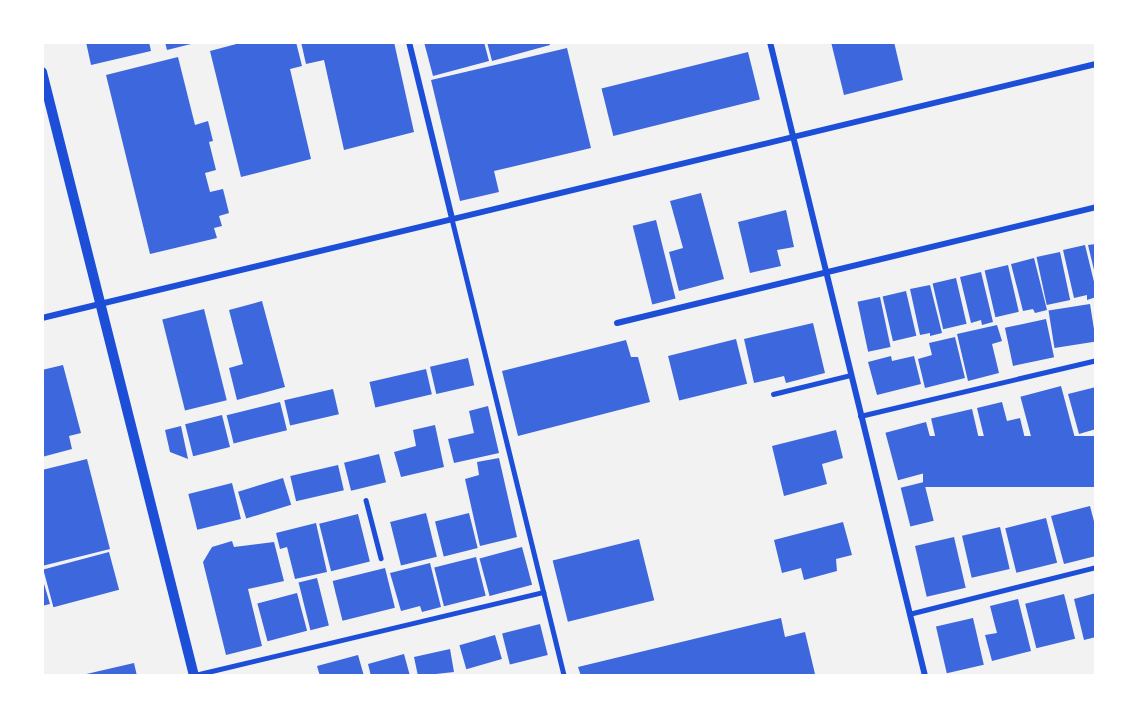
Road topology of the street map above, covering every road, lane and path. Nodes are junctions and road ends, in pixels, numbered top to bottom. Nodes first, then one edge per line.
1 (409, 42) edge
2 (770, 42) edge
3 (1096, 64) edge
4 (42, 72) edge
5 (793, 139) junction
6 (1096, 207) edge
7 (452, 219) junction
8 (826, 272) junction
9 (98, 304) junction
10 (42, 318) edge
11 (617, 323) dead end
12 (1096, 360) edge
13 (851, 375) junction
14 (773, 394) dead end
15 (860, 416) junction
16 (366, 500) dead end
17 (381, 558) dead end
18 (1096, 567) edge
19 (543, 592) junction
20 (909, 614) junction
21 (194, 675) edge
22 (564, 676) edge
23 (925, 676) edge

1 - 7 street
2 - 5 street
3 - 5 street
4 - 9 street
5 - 7 street
5 - 8 street
6 - 8 street
7 - 9 street
7 - 19 lane
8 - 11 street
8 - 13 street
9 - 10 street
9 - 21 street
12 - 15 lane
13 - 14 lane
13 - 15 street
15 - 20 street
16 - 17 lane
18 - 20 lane
19 - 21 lane
19 - 22 lane
20 - 23 street

